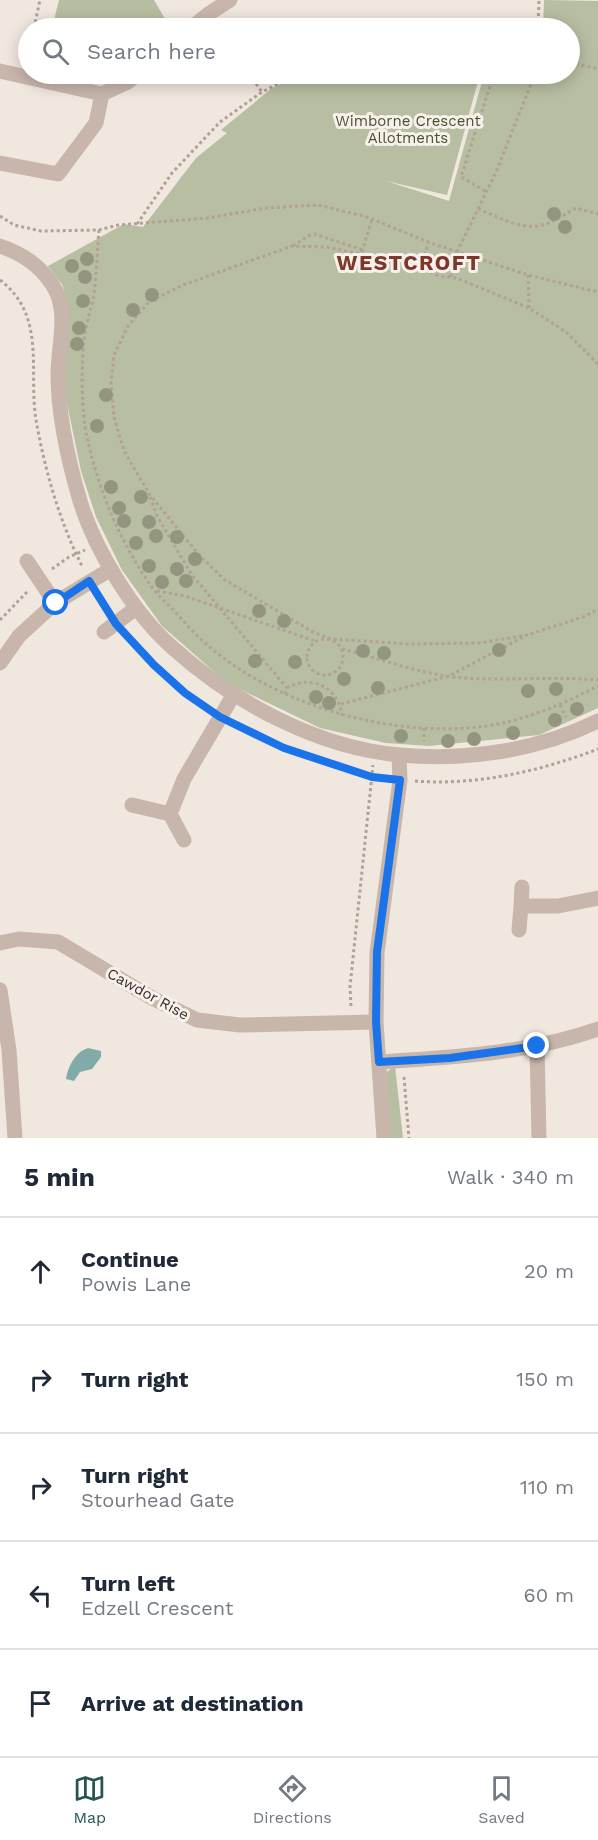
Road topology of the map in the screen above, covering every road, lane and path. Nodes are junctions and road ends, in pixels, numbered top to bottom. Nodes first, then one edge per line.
1 (40, 0) edge
2 (230, 0) edge
3 (539, 0) edge
4 (36, 18) edge
5 (204, 18) edge
6 (538, 18) edge
7 (580, 64) edge
8 (598, 69) edge
9 (0, 70) edge
10 (18, 74) edge
11 (60, 84) edge
12 (124, 84) edge
13 (256, 84) edge
14 (278, 84) edge
15 (491, 84) edge
16 (531, 84) edge
17 (262, 92) junction
18 (102, 94) junction
19 (0, 163) edge
20 (485, 191) junction
21 (478, 209) junction
22 (598, 214) edge
23 (0, 216) edge
24 (372, 219) junction
25 (137, 224) junction
26 (99, 230) junction
27 (428, 242) junction
28 (0, 246) edge
29 (292, 246) junction
30 (363, 252) junction
31 (458, 252) junction
32 (467, 255) junction
33 (426, 267) junction
34 (528, 275) junction
35 (450, 276) junction
36 (0, 280) edge
37 (598, 292) edge
38 (529, 308) junction
39 (598, 364) edge
40 (150, 495) junction
41 (27, 561) dead end
42 (111, 569) junction
43 (89, 581) junction
44 (155, 591) junction
45 (56, 603) junction
46 (136, 608) junction
47 (220, 608) junction
48 (598, 609) edge
49 (110, 628) junction
50 (527, 635) junction
51 (331, 639) junction
52 (315, 641) junction
53 (342, 649) junction
54 (0, 663) edge
55 (319, 674) junction
56 (450, 676) junction
57 (598, 680) edge
58 (316, 683) junction
59 (598, 686) edge
60 (287, 688) junction
61 (234, 694) junction
62 (285, 694) junction
63 (340, 704) junction
64 (342, 715) junction
65 (220, 717) junction
66 (376, 723) junction
67 (597, 724) edge
68 (598, 749) edge
69 (375, 751) junction
70 (399, 755) junction
71 (372, 777) junction
72 (400, 780) junction
73 (132, 806) dead end
74 (170, 814) junction
75 (184, 840) dead end
76 (522, 887) dead end
77 (598, 898) edge
78 (521, 906) junction
79 (519, 930) dead end
80 (0, 943) edge
81 (1, 997) edge
82 (376, 1022) junction
83 (351, 1023) junction
84 (598, 1029) edge
85 (537, 1046) junction
86 (402, 1060) junction
87 (379, 1062) junction
88 (15, 1138) edge
89 (384, 1138) edge
90 (409, 1138) edge
91 (539, 1138) edge

1 - 4 path
2 - 5 street
3 - 6 path
7 - 8 path
9 - 10 street
11 - 18 street
12 - 18 street
13 - 17 path
14 - 17 path
15 - 20 path
16 - 20 path
17 - 25 path
18 - 19 street
20 - 21 path
21 - 22 path
21 - 31 path
23 - 26 path
24 - 25 path
24 - 27 path
24 - 30 path
25 - 26 path
26 - 44 path
27 - 31 path
27 - 33 path
28 - 42 street
29 - 30 path
29 - 30 path
29 - 40 path
30 - 33 path
31 - 32 path
32 - 34 path
32 - 35 path
33 - 35 path
34 - 37 path
34 - 38 path
35 - 38 path
36 - 43 path
38 - 39 path
40 - 47 path
40 - 51 path
41 - 45 street
42 - 43 street
42 - 46 street
43 - 45 street
43 - 49 path
44 - 47 path
44 - 62 path
45 - 54 street
46 - 49 street
46 - 61 street
47 - 52 path
47 - 60 path
48 - 50 path
49 - 65 path
50 - 51 path
50 - 56 path
51 - 52 path
51 - 53 path
52 - 55 path
53 - 55 path
53 - 56 path
55 - 58 path
56 - 57 path
56 - 63 path
58 - 60 path
58 - 63 path
59 - 66 path
60 - 62 path
61 - 65 street
61 - 69 street
62 - 64 path
63 - 64 path
64 - 66 path
65 - 71 path
65 - 74 street
66 - 69 path
67 - 70 street
68 - 72 path
69 - 70 street
69 - 71 path
70 - 72 street
71 - 72 path
71 - 83 path
72 - 82 street
73 - 74 street
74 - 75 street
76 - 78 street
77 - 78 street
78 - 79 street
80 - 83 street, Cawdor Rise
81 - 88 street
82 - 83 street, Cawdor Rise
82 - 87 street
84 - 85 street
85 - 86 street
85 - 91 street
86 - 87 street
86 - 90 path
87 - 89 street

